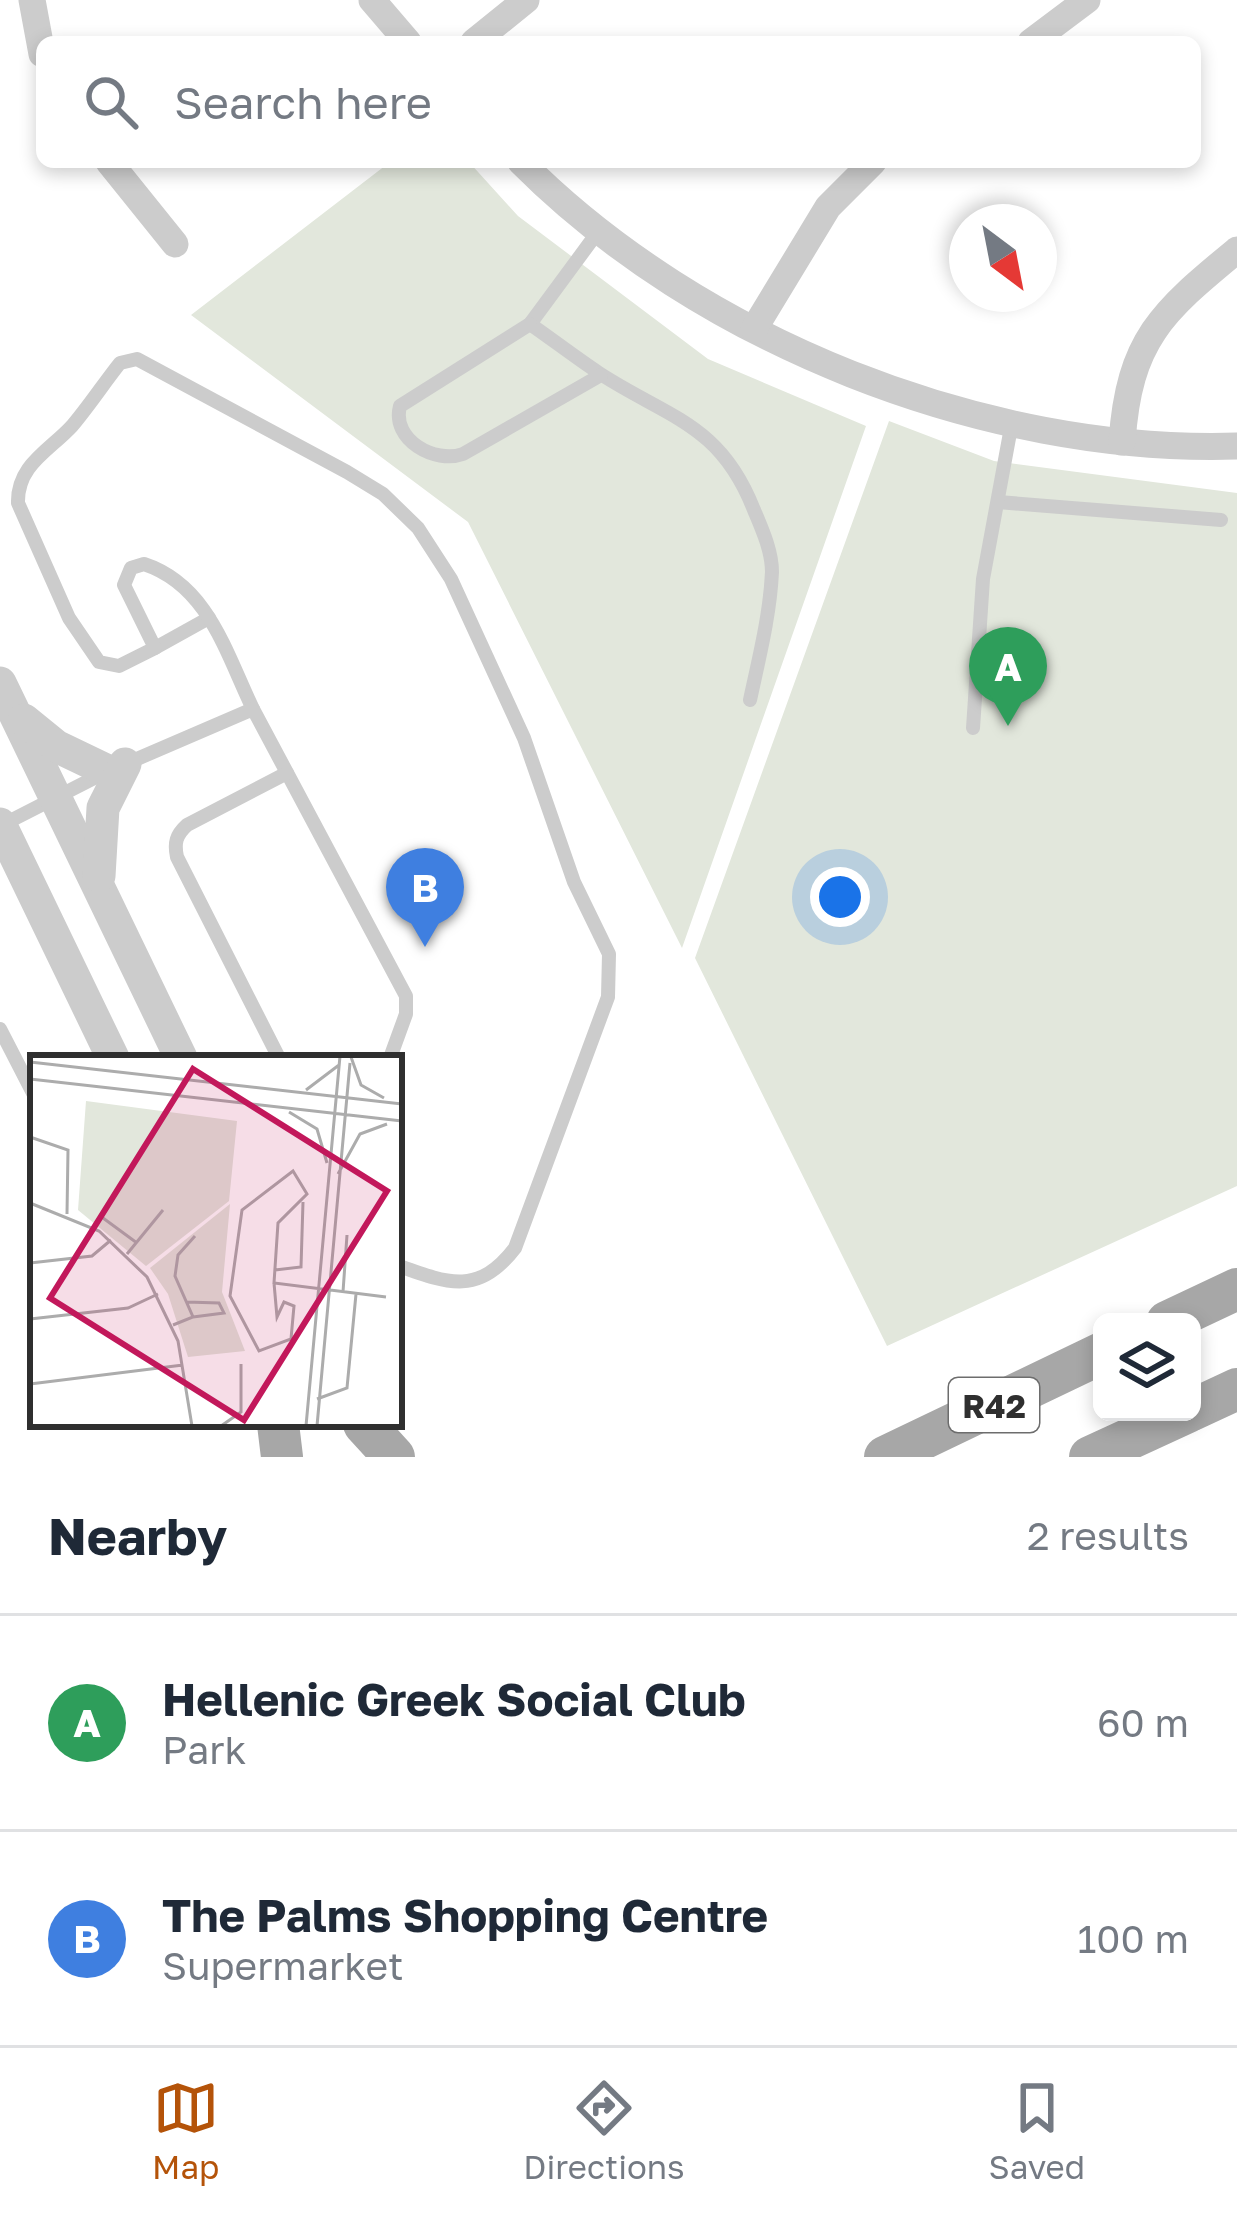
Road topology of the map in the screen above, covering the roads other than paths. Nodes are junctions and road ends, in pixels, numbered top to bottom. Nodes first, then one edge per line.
1 (32, 0) edge
2 (372, 0) edge
3 (526, 0) edge
4 (1087, 0) edge
5 (39, 36) edge
6 (403, 36) edge
7 (481, 36) edge
8 (1039, 36) edge
9 (114, 168) edge
10 (528, 168) edge
11 (867, 168) edge
12 (599, 230) junction
13 (175, 244) dead end
14 (1237, 250) edge
15 (530, 324) junction
16 (754, 329) junction
17 (601, 374) junction
18 (1012, 422) junction
19 (1122, 442) junction
20 (1237, 446) edge
21 (998, 502) junction
22 (1221, 520) dead end
23 (209, 618) junction
24 (155, 648) junction
25 (7, 698) edge
26 (750, 700) dead end
27 (253, 709) junction
28 (974, 728) dead end
29 (116, 768) junction
30 (287, 773) junction
31 (54, 797) junction
32 (0, 825) edge
33 (99, 890) junction
34 (0, 1029) edge
35 (112, 1055) edge
36 (180, 1055) edge
37 (277, 1055) edge
38 (391, 1055) edge
39 (30, 1087) edge
40 (402, 1267) edge
41 (1237, 1288) edge
42 (1186, 1313) edge
43 (1093, 1357) edge
44 (1237, 1389) edge
45 (1201, 1406) edge
46 (1168, 1421) edge
47 (278, 1427) edge
48 (290, 1427) edge
49 (363, 1427) edge
50 (365, 1427) edge
51 (282, 1457) edge
52 (304, 1457) edge
53 (375, 1457) edge
54 (394, 1457) edge
55 (885, 1457) edge
56 (1090, 1457) edge

1 - 5 street
2 - 6 street
3 - 7 street
4 - 8 street
9 - 13 street
10 - 12 street
11 - 16 street
12 - 15 lane
12 - 16 street
14 - 19 street
15 - 17 lane
15 - 17 lane
16 - 18 street
17 - 26 lane
18 - 19 street
18 - 21 lane
19 - 20 street
21 - 22 lane
21 - 28 lane
23 - 24 lane
23 - 24 lane
23 - 27 lane
24 - 40 lane
25 - 29 street
25 - 31 street
27 - 29 lane
27 - 30 lane
29 - 31 lane
29 - 33 street
30 - 37 lane
30 - 38 lane
31 - 32 lane
31 - 33 street
32 - 35 street
33 - 36 street
34 - 39 lane
41 - 42 main road
43 - 55 main road, R42
44 - 45 main road
46 - 56 main road
47 - 51 main road
48 - 52 street
49 - 53 street
50 - 54 main road

